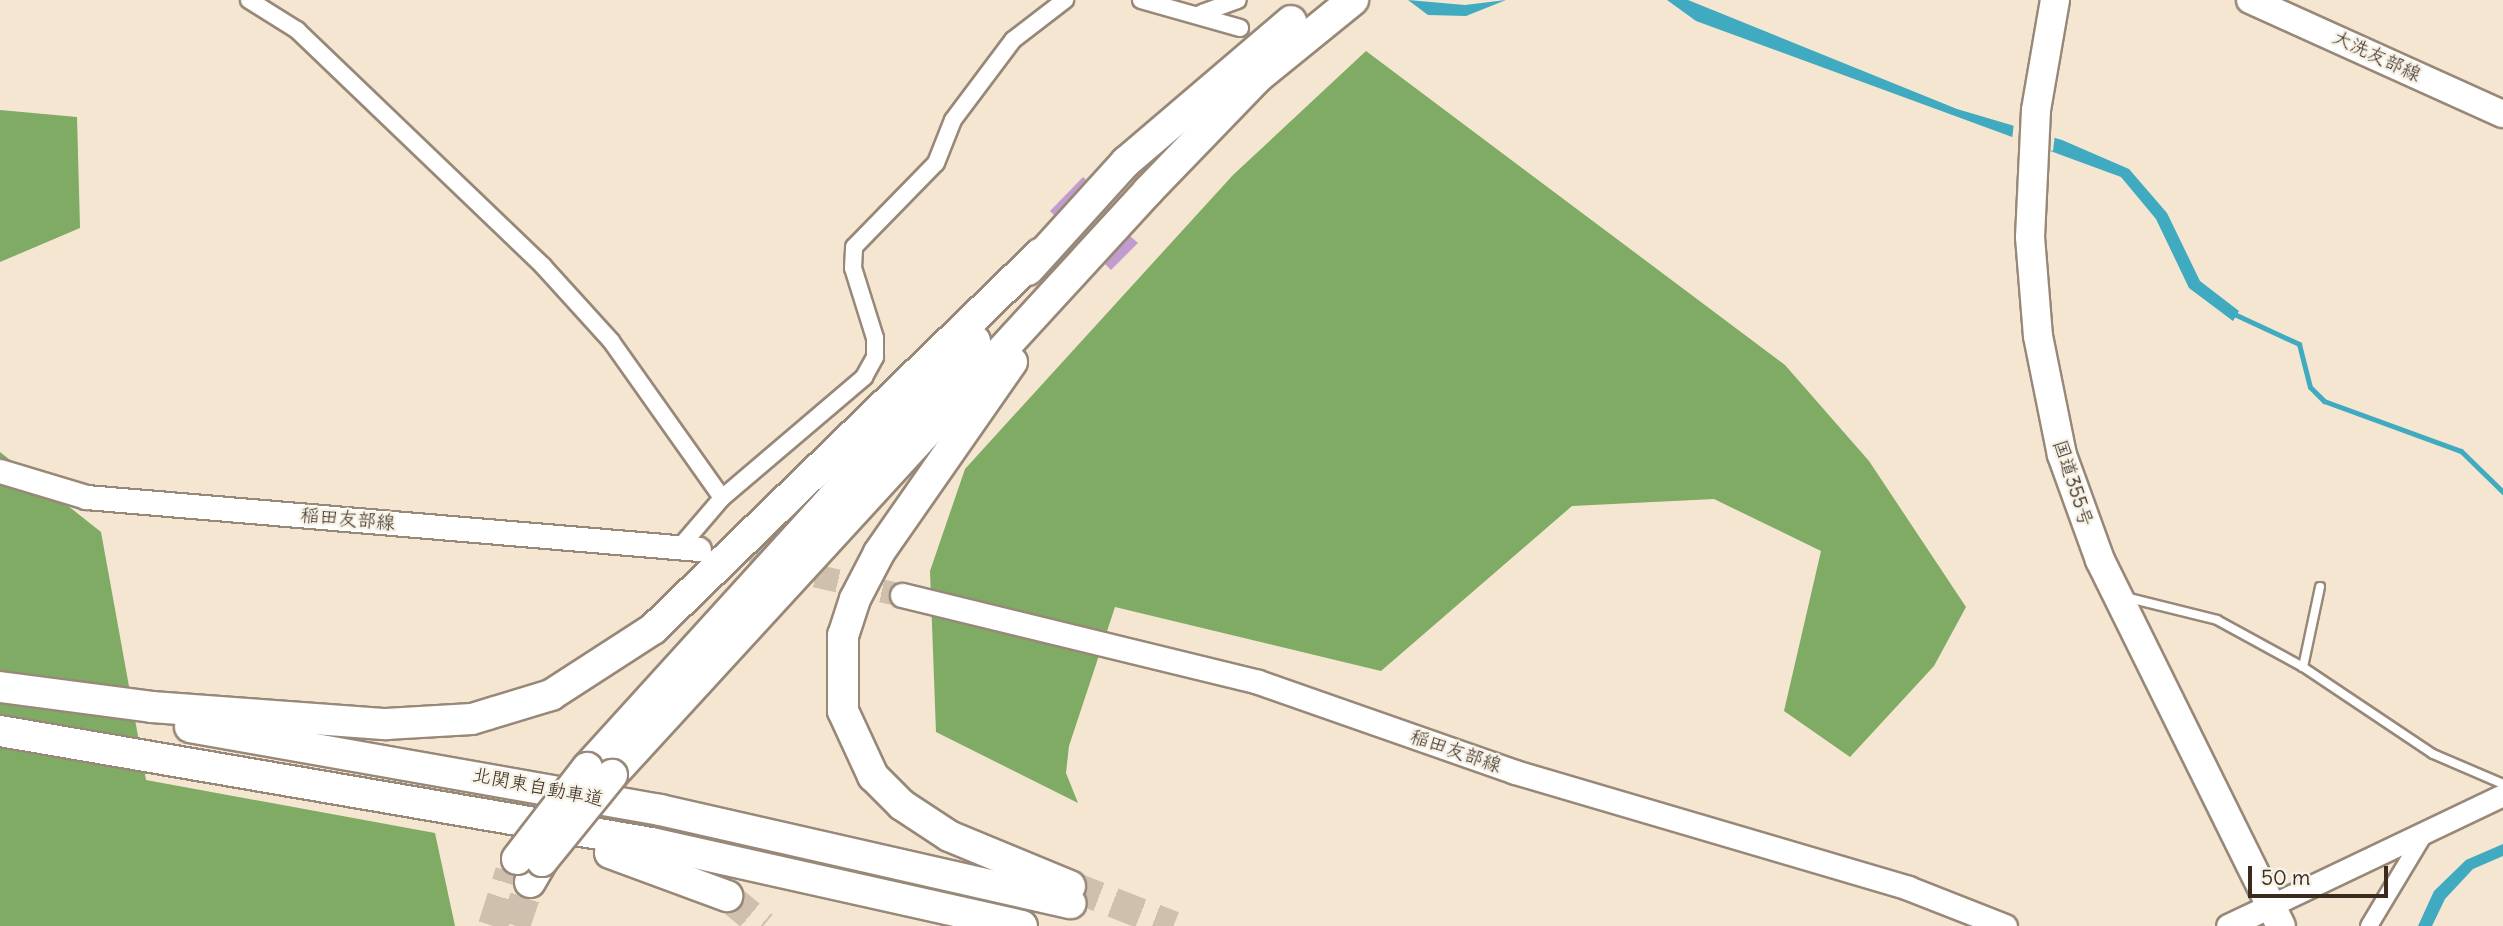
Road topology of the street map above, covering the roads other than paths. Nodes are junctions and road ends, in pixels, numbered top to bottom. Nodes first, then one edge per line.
1 (249, 0) edge
2 (1065, 0) edge
3 (1141, 0) edge
4 (1238, 0) edge
5 (1319, 0) edge
6 (1353, 0) edge
7 (2055, 0) edge
8 (2250, 0) edge
9 (1202, 13) junction
10 (1240, 28) dead end
11 (2503, 114) edge
12 (1040, 254) junction
13 (1068, 277) junction
14 (0, 471) edge
15 (722, 498) junction
16 (690, 548) joint
17 (2319, 587) dead end
18 (902, 595) tunnel mouth
19 (2117, 596) junction
20 (2303, 667) junction
21 (0, 687) edge
22 (0, 696) edge
23 (0, 731) edge
24 (600, 771) junction
25 (2503, 784) edge
26 (366, 791) junction
27 (2503, 795) edge
28 (2426, 831) junction
29 (525, 869) tunnel mouth
30 (727, 896) tunnel mouth
31 (2276, 916) edge
32 (1022, 926) edge
33 (2005, 926) edge
34 (2228, 926) edge
35 (2369, 926) edge

1 - 15 street
2 - 15 street
3 - 9 street
4 - 9 street
5 - 12 highway
6 - 13 highway
7 - 19 highway, 国道355号
8 - 11 main road, 大洗友部線
9 - 10 street
12 - 21 highway
12 - 24 highway
13 - 22 highway, 北関東自動車道
13 - 24 highway
14 - 16 main road, 稲田友部線
15 - 16 street
17 - 20 lane
18 - 33 main road, 稲田友部線
19 - 20 lane
19 - 31 highway, 国道355号
20 - 25 lane
23 - 26 highway, 北関東自動車道
24 - 29 highway, bridge
26 - 30 highway
26 - 32 highway, 北関東自動車道
27 - 28 street
28 - 31 street
28 - 35 street
31 - 34 main road

